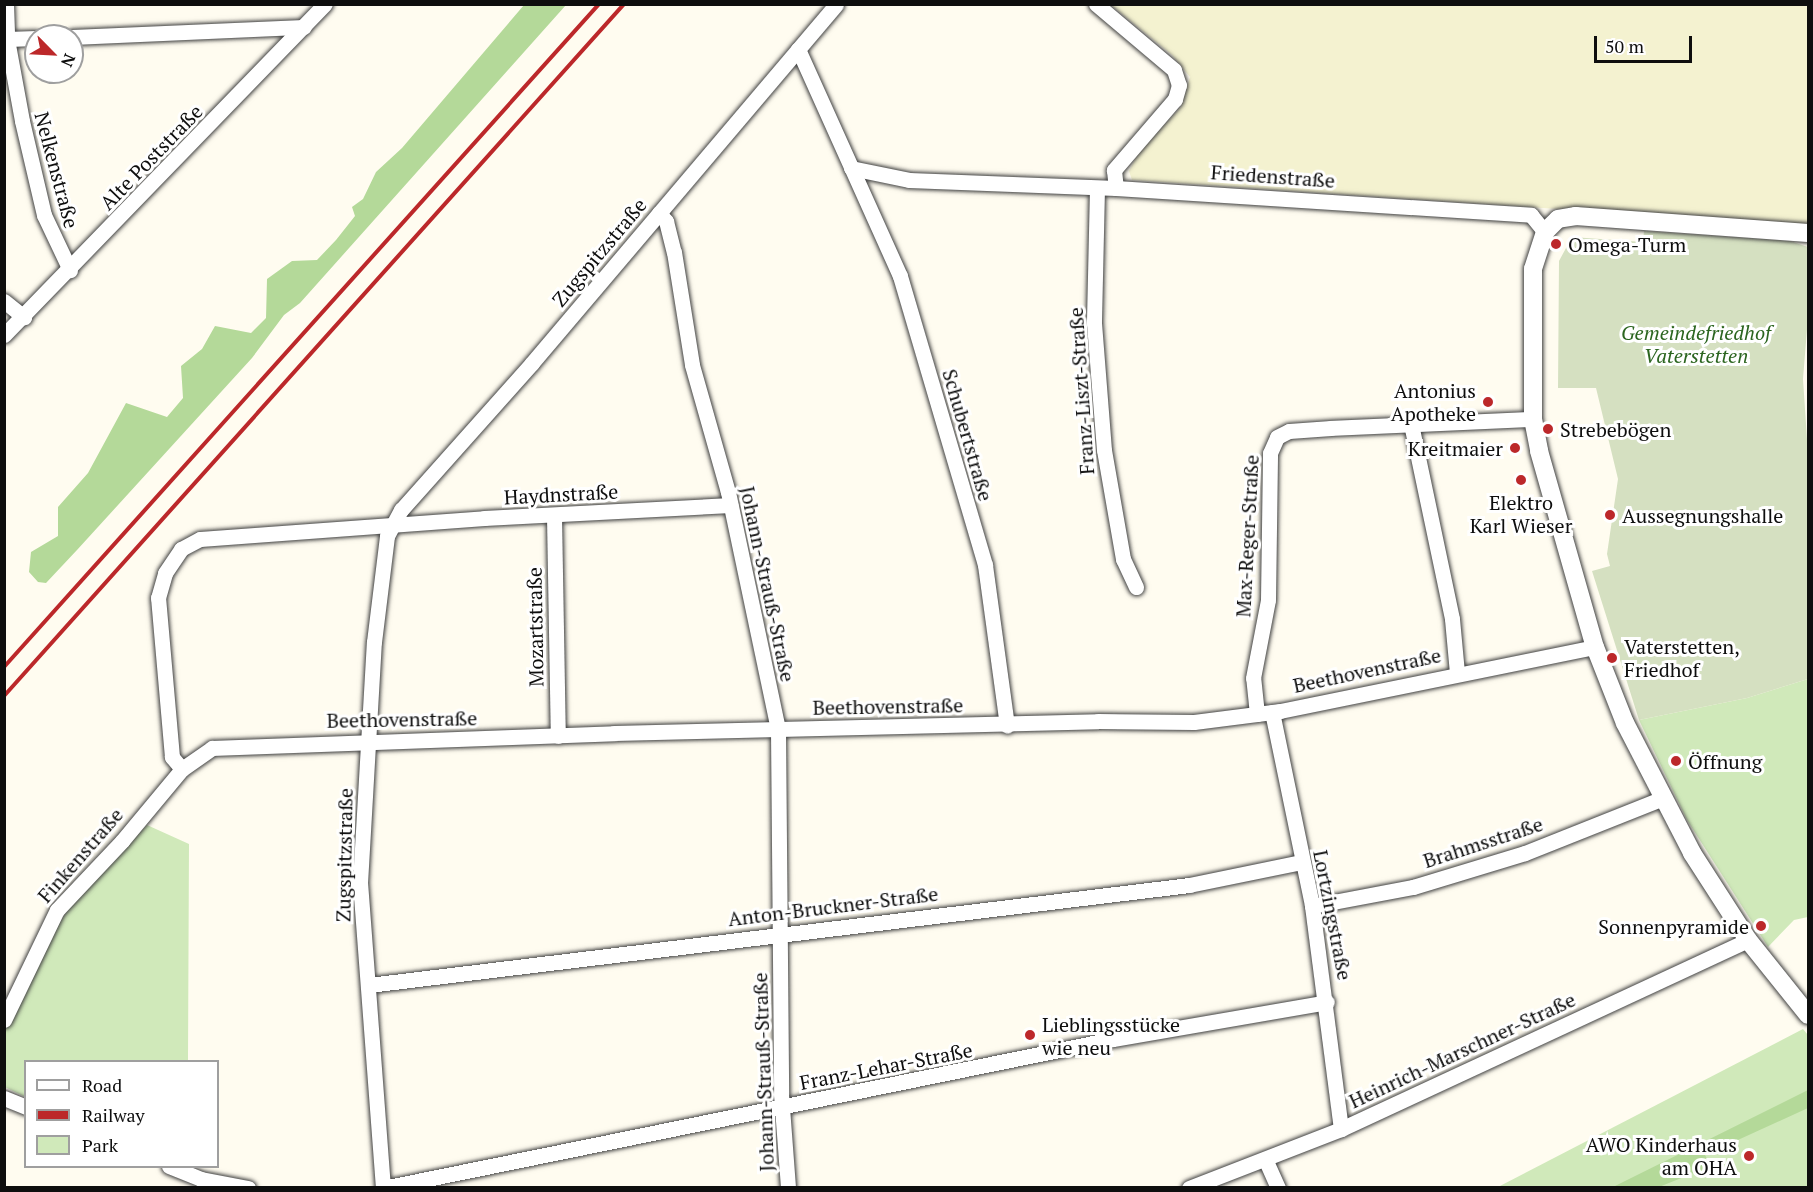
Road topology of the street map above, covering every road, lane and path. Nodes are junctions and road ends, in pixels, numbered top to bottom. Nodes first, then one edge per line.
1 (6, 4) edge
2 (325, 4) edge
3 (836, 4) edge
4 (1096, 4) edge
5 (304, 27) junction
6 (84, 36) edge
7 (24, 38) edge
8 (7, 39) junction
9 (798, 49) junction
10 (851, 168) junction
11 (1116, 188) junction
12 (1097, 189) junction
13 (659, 213) junction
14 (1545, 232) junction
15 (1809, 233) edge
16 (70, 270) junction
17 (4, 301) edge
18 (24, 317) junction
19 (4, 335) edge
20 (1533, 419) junction
21 (1411, 424) junction
22 (731, 505) junction
23 (554, 516) junction
24 (393, 525) junction
25 (1136, 587) dead end
26 (1595, 647) junction
27 (1457, 673) junction
28 (1264, 713) junction
29 (1007, 725) junction
30 (778, 730) junction
31 (558, 736) junction
32 (369, 741) junction
33 (182, 769) junction
34 (1662, 799) junction
35 (143, 816) joint
36 (1301, 861) junction
37 (1312, 906) junction
38 (780, 933) junction
39 (1748, 940) junction
40 (369, 985) junction
41 (1328, 1002) junction
42 (1809, 1015) edge
43 (4, 1020) edge
44 (4, 1098) edge
45 (24, 1106) edge
46 (783, 1108) junction
47 (1341, 1129) junction
48 (1266, 1161) junction
49 (172, 1168) edge
50 (383, 1187) edge
51 (248, 1188) edge
52 (788, 1188) edge
53 (1189, 1188) edge
54 (1278, 1188) edge

1 - 8 street, Nelkenstraße
2 - 5 street, Alte Poststraße
3 - 9 street, Zugspitzstraße
4 - 11 street
5 - 6 street
5 - 16 street, Alte Poststraße
7 - 8 street
8 - 16 street, Nelkenstraße
9 - 10 street
9 - 13 street, Zugspitzstraße
10 - 12 street, Friedenstraße
10 - 29 street, Schubertstraße
11 - 12 street, Friedenstraße
11 - 14 street, Friedenstraße
12 - 25 street, Franz-Liszt-Straße
13 - 22 street, Johann-Strauß-Straße
13 - 24 street, Zugspitzstraße
14 - 15 street
14 - 20 street
16 - 18 street, Alte Poststraße
17 - 18 street
18 - 19 street, Alte Poststraße
20 - 21 street, Max-Reger-Straße
20 - 26 street
21 - 27 street
21 - 28 street, Max-Reger-Straße
22 - 23 street, Haydnstraße
22 - 30 street, Johann-Strauß-Straße
23 - 24 street, Haydnstraße
23 - 31 street, Mozartstraße
24 - 32 street, Zugspitzstraße
24 - 33 street
26 - 27 street, Beethovenstraße
26 - 34 street
27 - 28 street, Beethovenstraße
28 - 29 street, Beethovenstraße
28 - 36 street, Lortzingstraße
29 - 30 street, Beethovenstraße
30 - 31 street, Beethovenstraße
30 - 38 street, Johann-Strauß-Straße
31 - 32 street, Beethovenstraße
32 - 33 street, Beethovenstraße
32 - 40 street, Zugspitzstraße
33 - 35 street, Beethovenstraße
34 - 37 street, Brahmsstraße
34 - 39 street
35 - 43 street, Finkenstraße
36 - 37 street, Lortzingstraße
36 - 38 street, Anton-Bruckner-Straße
37 - 41 street, Lortzingstraße
38 - 40 street, Anton-Bruckner-Straße
38 - 46 street, Johann-Strauß-Straße
39 - 42 street
39 - 47 street, Heinrich-Marschner-Straße
40 - 50 street, Zugspitzstraße
41 - 46 street, Franz-Lehar-Straße
41 - 47 street, Lortzingstraße
44 - 45 street
46 - 50 street, Franz-Lehar-Straße
46 - 52 street, Johann-Strauß-Straße
47 - 48 street, Heinrich-Marschner-Straße
48 - 53 street, Heinrich-Marschner-Straße
48 - 54 street
49 - 51 street

